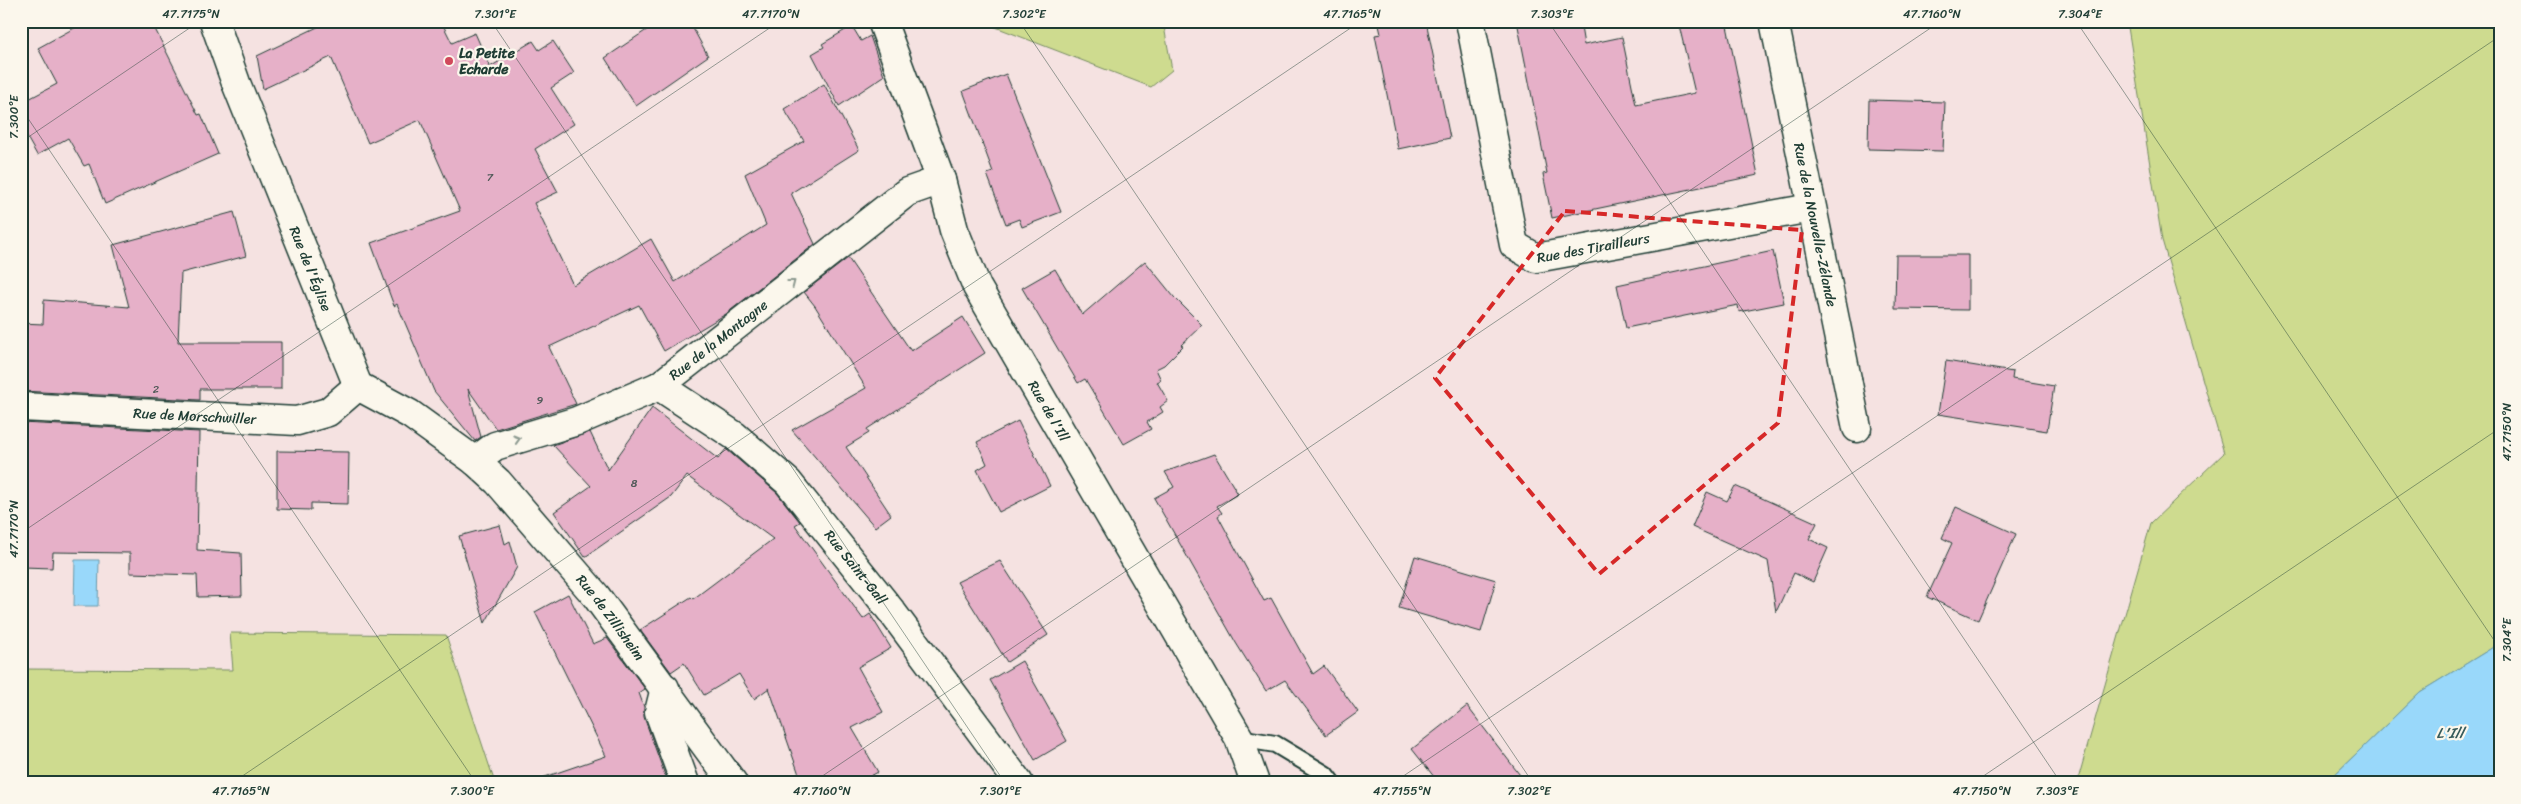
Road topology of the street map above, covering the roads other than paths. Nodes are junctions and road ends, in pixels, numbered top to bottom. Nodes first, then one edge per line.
1 (214, 21) edge
2 (882, 21) edge
3 (1470, 21) edge
4 (1774, 21) edge
5 (941, 180) junction
6 (1811, 208) junction
7 (358, 386) junction
8 (659, 386) junction
9 (21, 407) edge
10 (1858, 428) dead end
11 (475, 461) junction
12 (665, 688) junction
13 (1239, 738) junction
14 (685, 783) edge
15 (732, 783) edge
16 (1019, 783) edge
17 (1255, 783) edge
18 (1332, 783) edge

1 - 7 street, Rue de l'Église
2 - 5 street, Rue de l'Ill
3 - 6 street, Rue des Tirailleurs
4 - 6 street, Rue de la Nouvelle-Zélande
8 -> 5 street, Rue de la Montagne
5 - 13 street, Rue de l'Ill
6 - 10 street, Rue de la Nouvelle-Zélande
7 - 9 street, Rue de Morschwiller
7 - 11 street
11 -> 8 street, Rue de la Montagne
8 - 16 street, Rue Saint-Gall
11 - 12 street, Rue de Zillisheim
12 - 14 street
12 - 15 street, Rue de Zillisheim
13 - 17 street, Rue de l'Ill
13 - 18 lane

